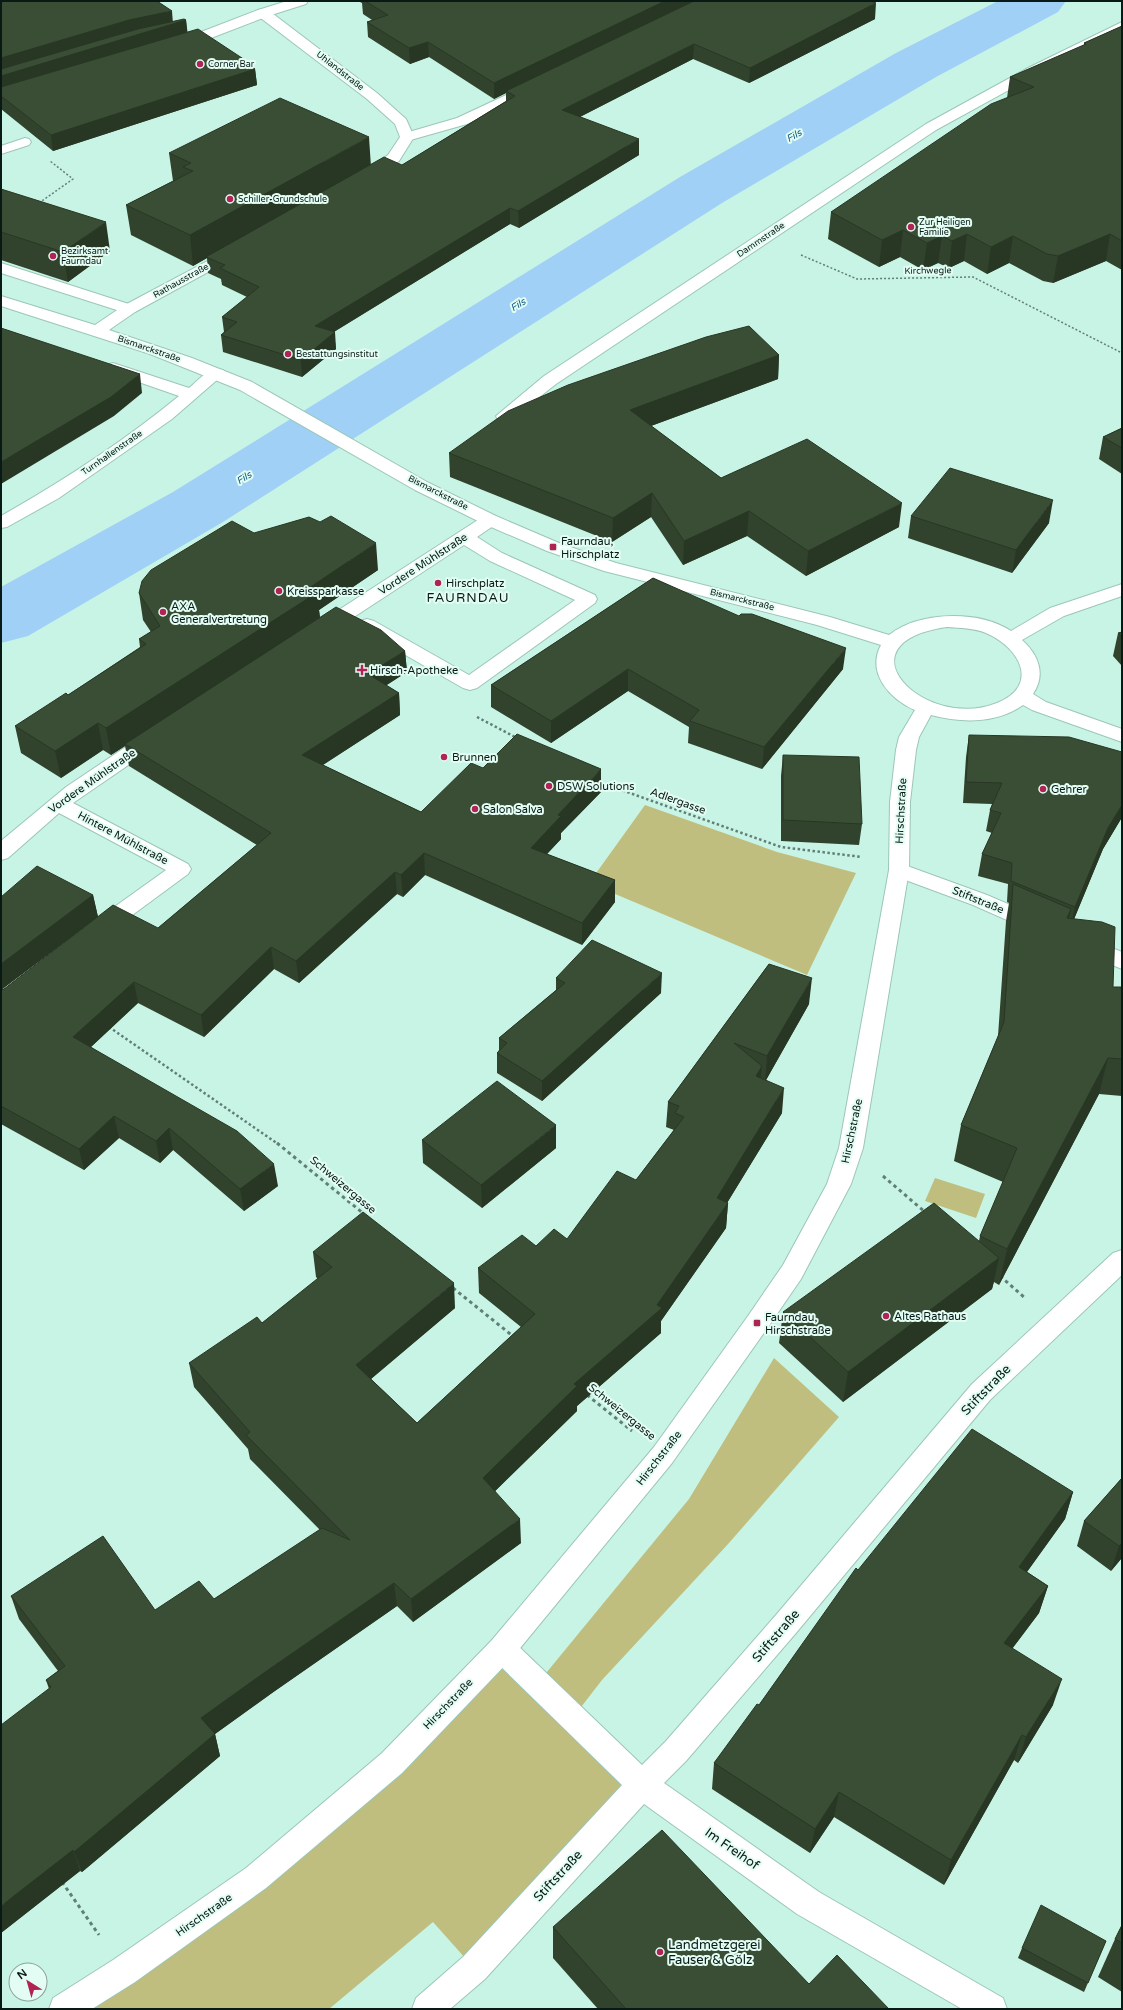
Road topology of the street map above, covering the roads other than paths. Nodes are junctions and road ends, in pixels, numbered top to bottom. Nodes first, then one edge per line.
1 (301, 1) edge
2 (264, 13) junction
3 (1122, 26) edge
4 (190, 28) dead end
5 (166, 49) edge
6 (547, 80) edge
7 (407, 137) junction
8 (25, 142) road end
9 (1, 150) edge
10 (355, 184) edge
11 (250, 243) edge
12 (1, 268) edge
13 (1, 301) edge
14 (129, 309) junction
15 (96, 331) junction
16 (96, 362) edge
17 (217, 373) junction
18 (191, 394) junction
19 (504, 416) edge
20 (490, 520) junction
21 (1, 524) edge
22 (465, 537) junction
23 (1122, 590) edge
24 (354, 618) junction
25 (312, 636) edge
26 (1011, 639) junction
27 (892, 642) junction
28 (1022, 696) junction
29 (926, 708) junction
30 (167, 729) edge
31 (1122, 736) edge
32 (58, 804) junction
33 (1, 853) edge
34 (899, 870) junction
35 (86, 939) edge
36 (1122, 961) edge
37 (1122, 1260) edge
38 (502, 1649) junction
39 (642, 1785) junction
40 (64, 2009) edge
41 (426, 2009) edge
42 (992, 2009) edge

1 - 2 street
2 - 4 street
2 - 5 street
2 - 7 street, Uhlandstraße
3 - 19 street, Dammstraße
6 - 7 street
7 - 10 street
8 - 9 lane
11 - 14 street, Rathausstraße
12 - 14 street
13 - 15 street, Bismarckstraße
14 - 15 street, Rathausstraße
15 - 17 street, Bismarckstraße
16 - 18 street
17 - 18 street, Turnhallenstraße
17 - 20 street, Bismarckstraße
18 - 21 street, Turnhallenstraße
20 - 22 street, Vordere Mühlstraße
20 - 27 street, Bismarckstraße
22 - 24 street, Vordere Mühlstraße
22 - 24 street
23 - 26 street
24 - 25 street, Vordere Mühlstraße
26 - 27 street
26 - 28 street
27 - 29 street
28 - 29 street
28 - 31 street
29 - 34 street, Hirschstraße
30 - 32 street, Vordere Mühlstraße
32 - 33 street, Vordere Mühlstraße
32 - 35 street, Hintere Mühlstraße
34 - 36 street, Stiftstraße
34 - 38 street, Hirschstraße
37 - 39 street, Stiftstraße
38 - 39 street, Im Freihof
38 - 40 street, Hirschstraße
39 - 41 street, Stiftstraße
39 - 42 street, Im Freihof

